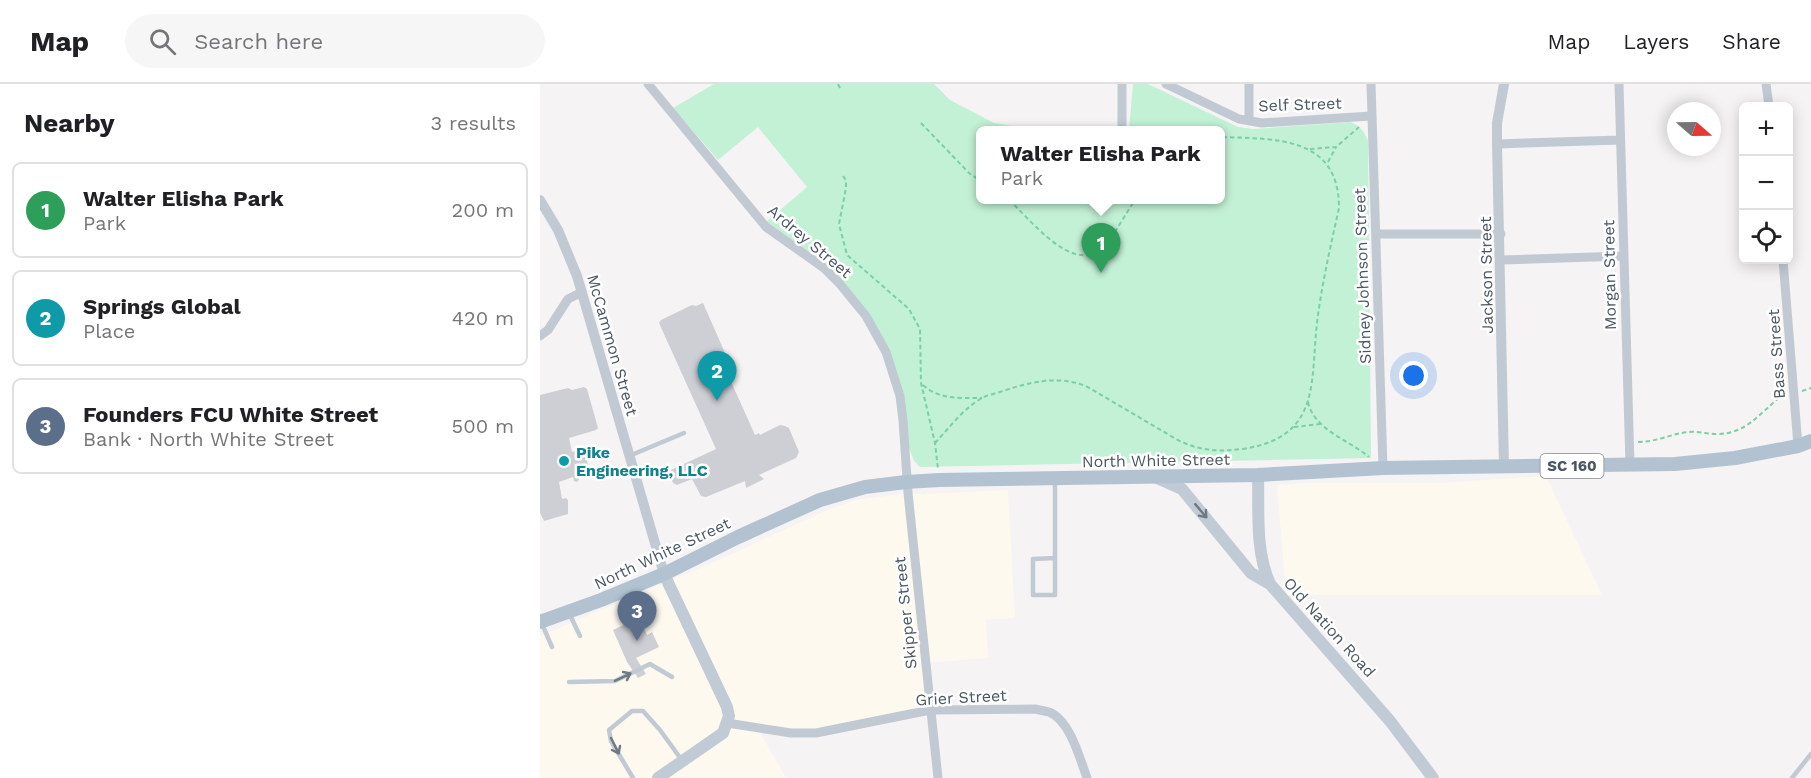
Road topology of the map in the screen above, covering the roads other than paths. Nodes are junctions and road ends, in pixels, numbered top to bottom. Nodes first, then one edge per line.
1 (648, 84) edge
2 (1122, 84) edge
3 (1166, 84) edge
4 (1249, 84) edge
5 (1371, 84) edge
6 (1504, 84) edge
7 (1619, 84) edge
8 (1766, 84) edge
9 (1768, 102) edge
10 (1371, 116) junction
11 (1249, 121) junction
12 (1122, 125) dead end
13 (1620, 140) junction
14 (1497, 144) junction
15 (540, 200) edge
16 (1377, 234) junction
17 (1501, 234) junction
18 (1624, 256) junction
19 (1501, 260) junction
20 (1783, 264) edge
21 (582, 292) junction
22 (540, 336) edge
23 (684, 433) dead end
24 (1804, 444) edge
25 (629, 456) junction
26 (1630, 465) junction
27 (1504, 467) junction
28 (1383, 468) junction
29 (1258, 475) junction
30 (1155, 477) junction
31 (1055, 478) junction
32 (906, 482) junction
33 (1055, 558) junction
34 (664, 574) junction
35 (1270, 584) junction
36 (568, 612) junction
37 (540, 622) edge
38 (580, 636) dead end
39 (552, 647) dead end
40 (672, 677) dead end
41 (569, 682) dead end
42 (930, 710) junction
43 (728, 723) junction
44 (1811, 754) edge
45 (683, 761) junction
46 (633, 778) edge
47 (658, 778) edge
48 (938, 778) edge
49 (1087, 778) edge
50 (1433, 778) edge
51 (1792, 778) edge

1 - 32 street, Ardrey Street
2 - 12 street
3 - 11 street, Self Street
4 - 11 street
5 - 10 street, Sidney Johnson Street
6 - 14 street, Jackson Street
7 - 13 street, Morgan Street
8 - 9 street
10 - 11 street, Self Street
10 - 16 street, Sidney Johnson Street
13 - 14 street
13 - 18 street, Morgan Street
14 - 17 street, Jackson Street
15 - 21 street, McCammon Street
16 - 17 street
16 - 28 street, Sidney Johnson Street
17 - 19 street, Jackson Street
18 - 19 street
18 - 26 street, Morgan Street
19 - 27 street, Jackson Street
20 - 24 street, Bass Street
21 - 22 street
21 - 25 street, McCammon Street
23 - 25 lane
24 - 26 main road, North White Street / SC 160
25 - 34 street, McCammon Street
26 - 27 main road, North White Street / SC 160
27 - 28 main road, North White Street / SC 160
28 - 29 main road, North White Street / SC 160
29 - 30 main road, North White Street
29 - 35 main road, Old Nation Road
30 - 31 main road, North White Street
30 -> 35 main road
31 - 32 main road, North White Street
31 - 33 lane
32 - 34 main road, North White Street
32 - 42 street, Skipper Street
33 - 33 lane
34 - 36 main road, North White Street
34 - 43 main road
35 - 50 main road, Old Nation Road
36 - 37 main road, North White Street
36 - 38 lane
37 - 39 lane
41 -> 40 lane
42 - 43 street, Grier Street
42 - 48 street, Skipper Street
42 - 49 street, Grier Street
43 - 45 main road
44 - 51 lane
45 -> 46 lane
45 - 47 main road

